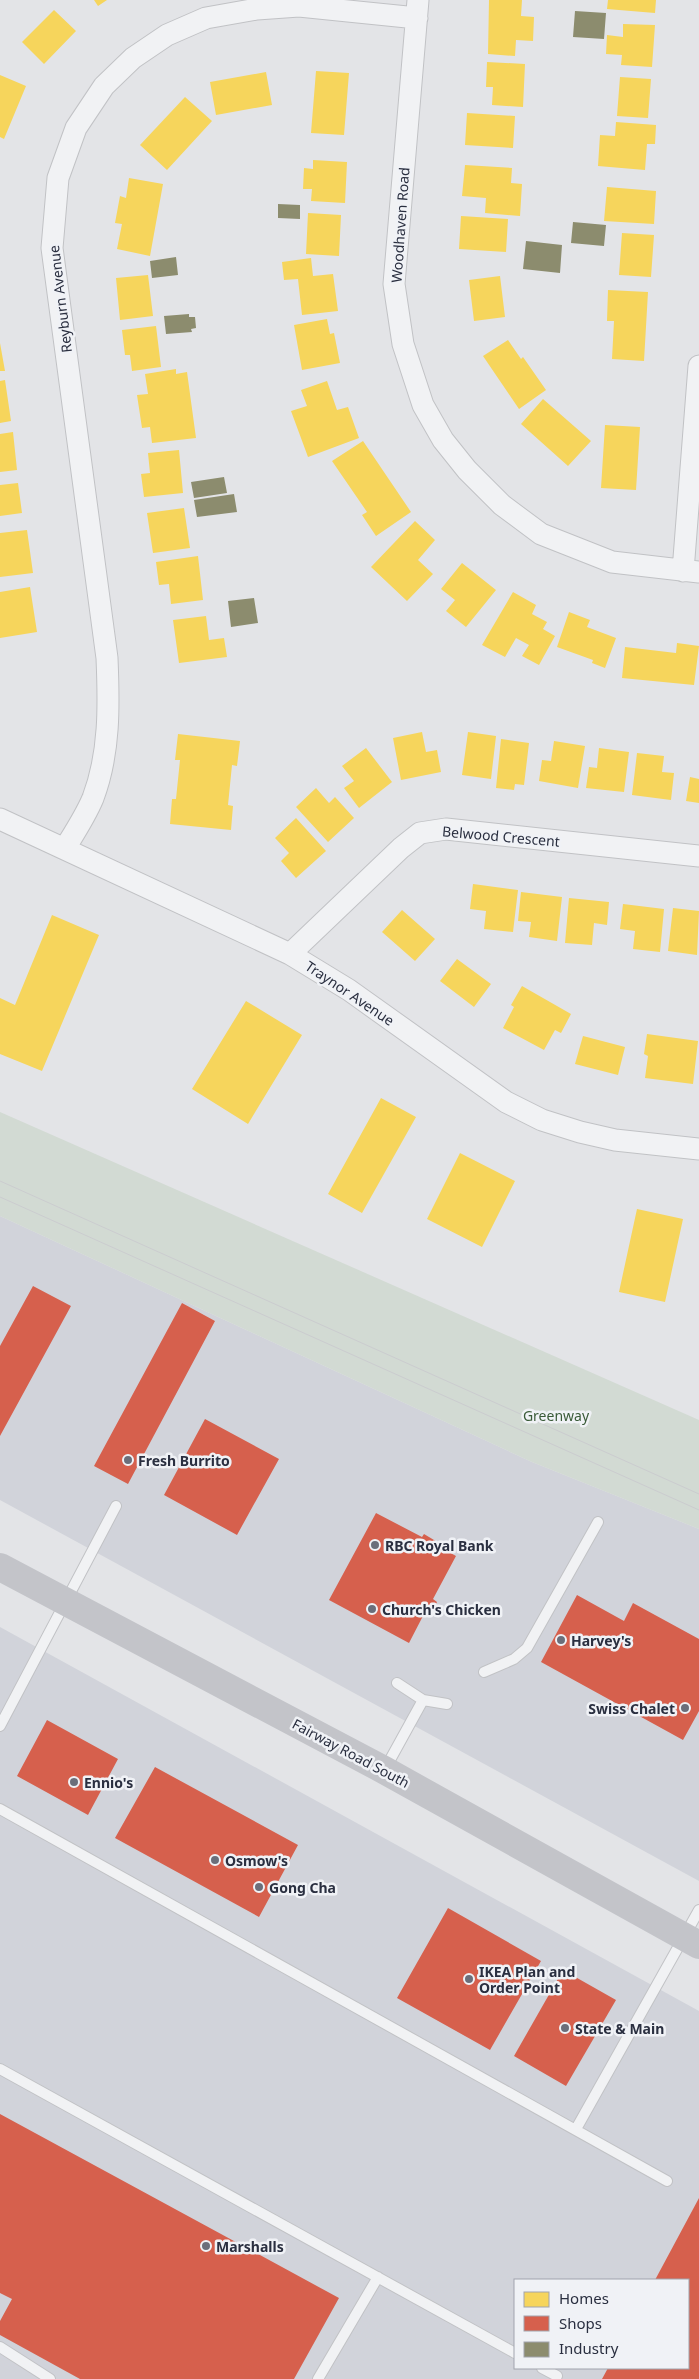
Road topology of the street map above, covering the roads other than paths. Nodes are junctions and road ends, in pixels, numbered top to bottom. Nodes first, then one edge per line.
1 (417, 9) edge
2 (699, 366) edge
3 (691, 572) edge
4 (0, 819) edge
5 (65, 848) junction
6 (699, 856) edge
7 (290, 954) junction
8 (699, 1149) edge
9 (116, 1506) dead end
10 (598, 1522) dead end
11 (0, 1567) edge
12 (66, 1601) junction
13 (484, 1672) dead end
14 (398, 1683) dead end
15 (423, 1700) junction
16 (446, 1704) dead end
17 (0, 1726) edge
18 (384, 1770) junction
19 (0, 1809) edge
20 (699, 1910) edge
21 (691, 1941) edge
22 (0, 2069) edge
23 (576, 2129) junction
24 (667, 2181) dead end
25 (378, 2277) junction
26 (0, 2347) edge
27 (514, 2352) edge
28 (544, 2369) edge
29 (557, 2376) dead end
30 (50, 2379) edge
31 (318, 2379) edge

1 - 3 street, Woodhaven Road
1 - 5 street, Reyburn Avenue
2 - 3 street
4 - 5 street, Traynor Avenue
5 - 7 street, Traynor Avenue
6 - 7 street, Belwood Crescent
7 - 8 street, Traynor Avenue
9 - 12 lane
10 - 13 lane
11 - 12 main road, Fairway Road South
12 - 17 lane
12 - 18 main road, Fairway Road South
14 - 15 lane
15 - 16 lane
15 - 18 lane
18 - 21 main road, Fairway Road South
19 - 23 lane
20 - 21 lane
21 - 23 lane
22 - 25 lane
23 - 24 lane
25 - 27 lane
25 - 31 lane
26 - 30 lane
28 - 29 lane

